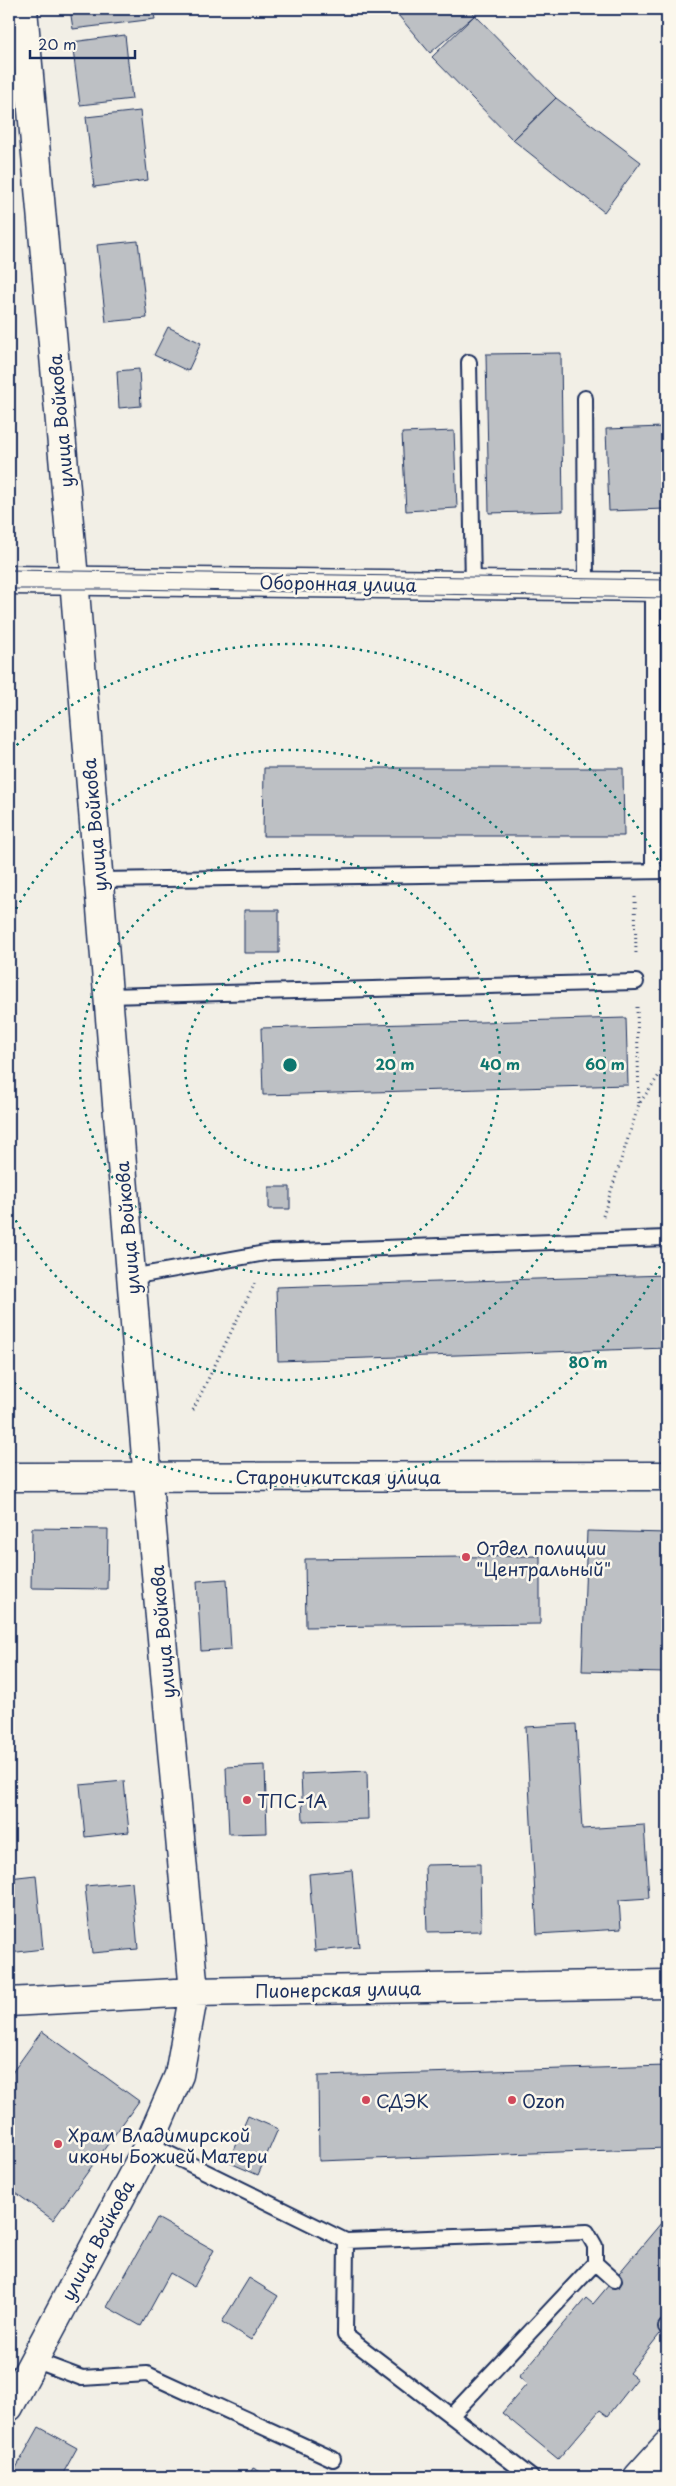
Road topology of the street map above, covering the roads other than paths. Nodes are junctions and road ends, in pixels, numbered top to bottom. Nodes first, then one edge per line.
1 (23, 9) edge
2 (469, 362) dead end
3 (585, 398) dead end
4 (74, 579) junction
5 (9, 580) edge
6 (473, 585) junction
7 (586, 586) junction
8 (660, 587) edge
9 (667, 871) edge
10 (653, 872) junction
11 (99, 880) junction
12 (636, 982) dead end
13 (108, 996) junction
14 (667, 1238) edge
15 (131, 1277) junction
16 (148, 1476) junction
17 (667, 1476) edge
18 (9, 1477) edge
19 (667, 1984) edge
20 (194, 1992) junction
21 (9, 2002) edge
22 (148, 2144) junction
23 (346, 2241) junction
24 (595, 2263) junction
25 (614, 2280) dead end
26 (34, 2360) junction
27 (9, 2407) edge
28 (451, 2416) junction
29 (667, 2445) edge
30 (333, 2459) dead end
31 (531, 2477) edge
32 (638, 2477) edge

1 - 4 street, улица Войкова
2 - 6 lane
3 - 7 lane
4 - 5 street, Оборонная улица
4 - 6 street, Оборонная улица
4 - 11 street, улица Войкова
6 - 7 street, Оборонная улица
7 - 8 street, Оборонная улица
8 - 10 lane
9 - 10 lane
10 - 11 lane
11 - 13 street, улица Войкова
12 - 13 lane
13 - 15 street, улица Войкова
14 - 15 lane
15 - 16 street, улица Войкова
16 - 17 street, Староникитская улица
16 - 18 street, Староникитская улица
16 - 20 street, улица Войкова
19 - 20 street, Пионерская улица
20 - 21 street, Пионерская улица
20 - 22 street, улица Войкова
22 - 23 lane
22 - 26 street, улица Войкова
23 - 24 lane
23 - 28 lane
24 - 25 lane
24 - 28 lane
26 - 27 street, улица Войкова
26 - 30 lane
28 - 31 lane
29 - 32 street

